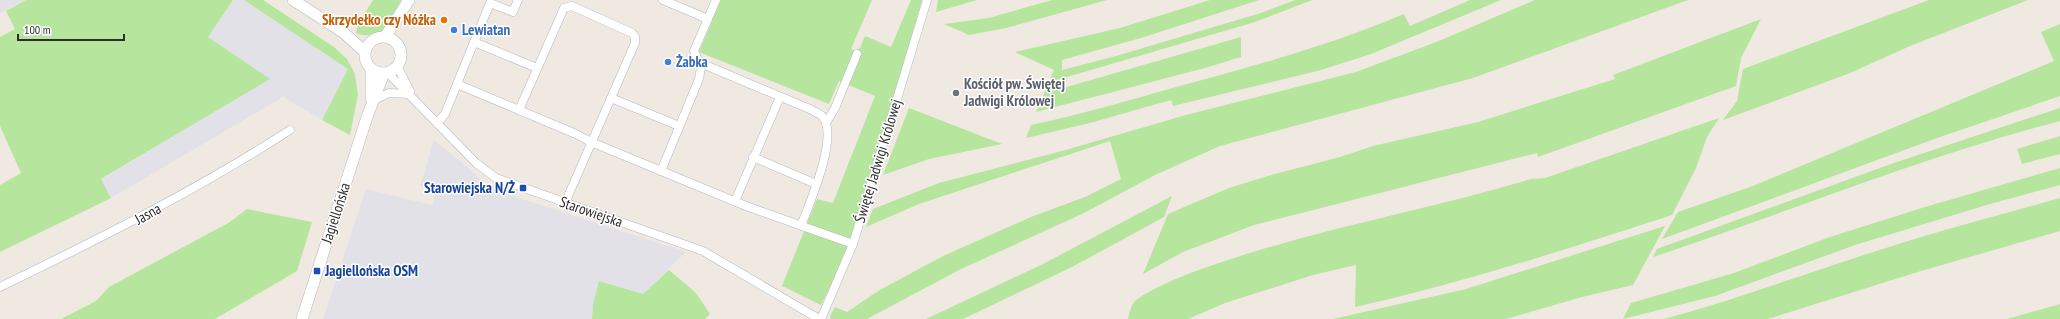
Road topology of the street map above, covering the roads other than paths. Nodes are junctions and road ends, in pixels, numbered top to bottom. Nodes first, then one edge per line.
1 (293, 0) edge
2 (410, 0) edge
3 (518, 0) edge
4 (664, 0) edge
5 (716, 0) edge
6 (927, 0) edge
7 (404, 10) junction
8 (708, 19) junction
9 (344, 33) junction
10 (385, 37) junction
11 (371, 41) junction
12 (474, 42) junction
13 (397, 44) junction
14 (364, 52) junction
15 (857, 54) dead end
16 (698, 62) junction
17 (397, 66) junction
18 (537, 68) junction
19 (371, 69) junction
20 (386, 73) junction
21 (457, 84) junction
22 (412, 96) junction
23 (780, 97) junction
24 (611, 98) junction
25 (372, 104) junction
26 (519, 110) junction
27 (437, 123) junction
28 (826, 123) junction
29 (679, 126) junction
30 (290, 130) dead end
31 (591, 142) junction
32 (753, 157) junction
33 (661, 171) junction
34 (816, 184) junction
35 (735, 201) junction
36 (565, 203) junction
37 (801, 226) junction
38 (853, 244) junction
39 (0, 287) edge
40 (302, 319) edge
41 (820, 319) edge

1 - 9 street
2 - 7 street
3 - 12 street
4 - 8 street
5 - 8 street
6 - 38 street, Świętej Jadwigi Królowej
7 - 10 street
7 - 13 street
8 - 16 street
9 - 11 street
9 - 14 street
10 - 11 street
10 - 13 street
11 - 14 street
12 - 18 street
12 - 21 street
13 - 17 street
14 - 19 street
15 - 28 street
16 - 23 street
16 - 29 street
17 - 20 street
17 - 22 street
18 - 24 street
18 - 26 street
19 - 20 street
19 - 25 street, Jagiellońska
20 - 22 street, Starowiejska
20 - 25 street, Jagiellońska
21 - 26 street
21 - 27 street
22 - 25 street
22 - 27 street, Starowiejska
23 - 28 street
23 - 32 street
24 - 29 street
24 - 31 street
25 - 40 street, Jagiellońska
26 - 31 street
27 - 36 street, Starowiejska
28 - 34 street
29 - 33 street
30 - 39 street, Jasna
31 - 33 street
31 - 36 street
32 - 34 street
32 - 35 street
33 - 35 street
34 - 37 street
35 - 37 street
36 - 41 street, Starowiejska
37 - 38 street
38 - 41 street, Świętej Jadwigi Królowej

